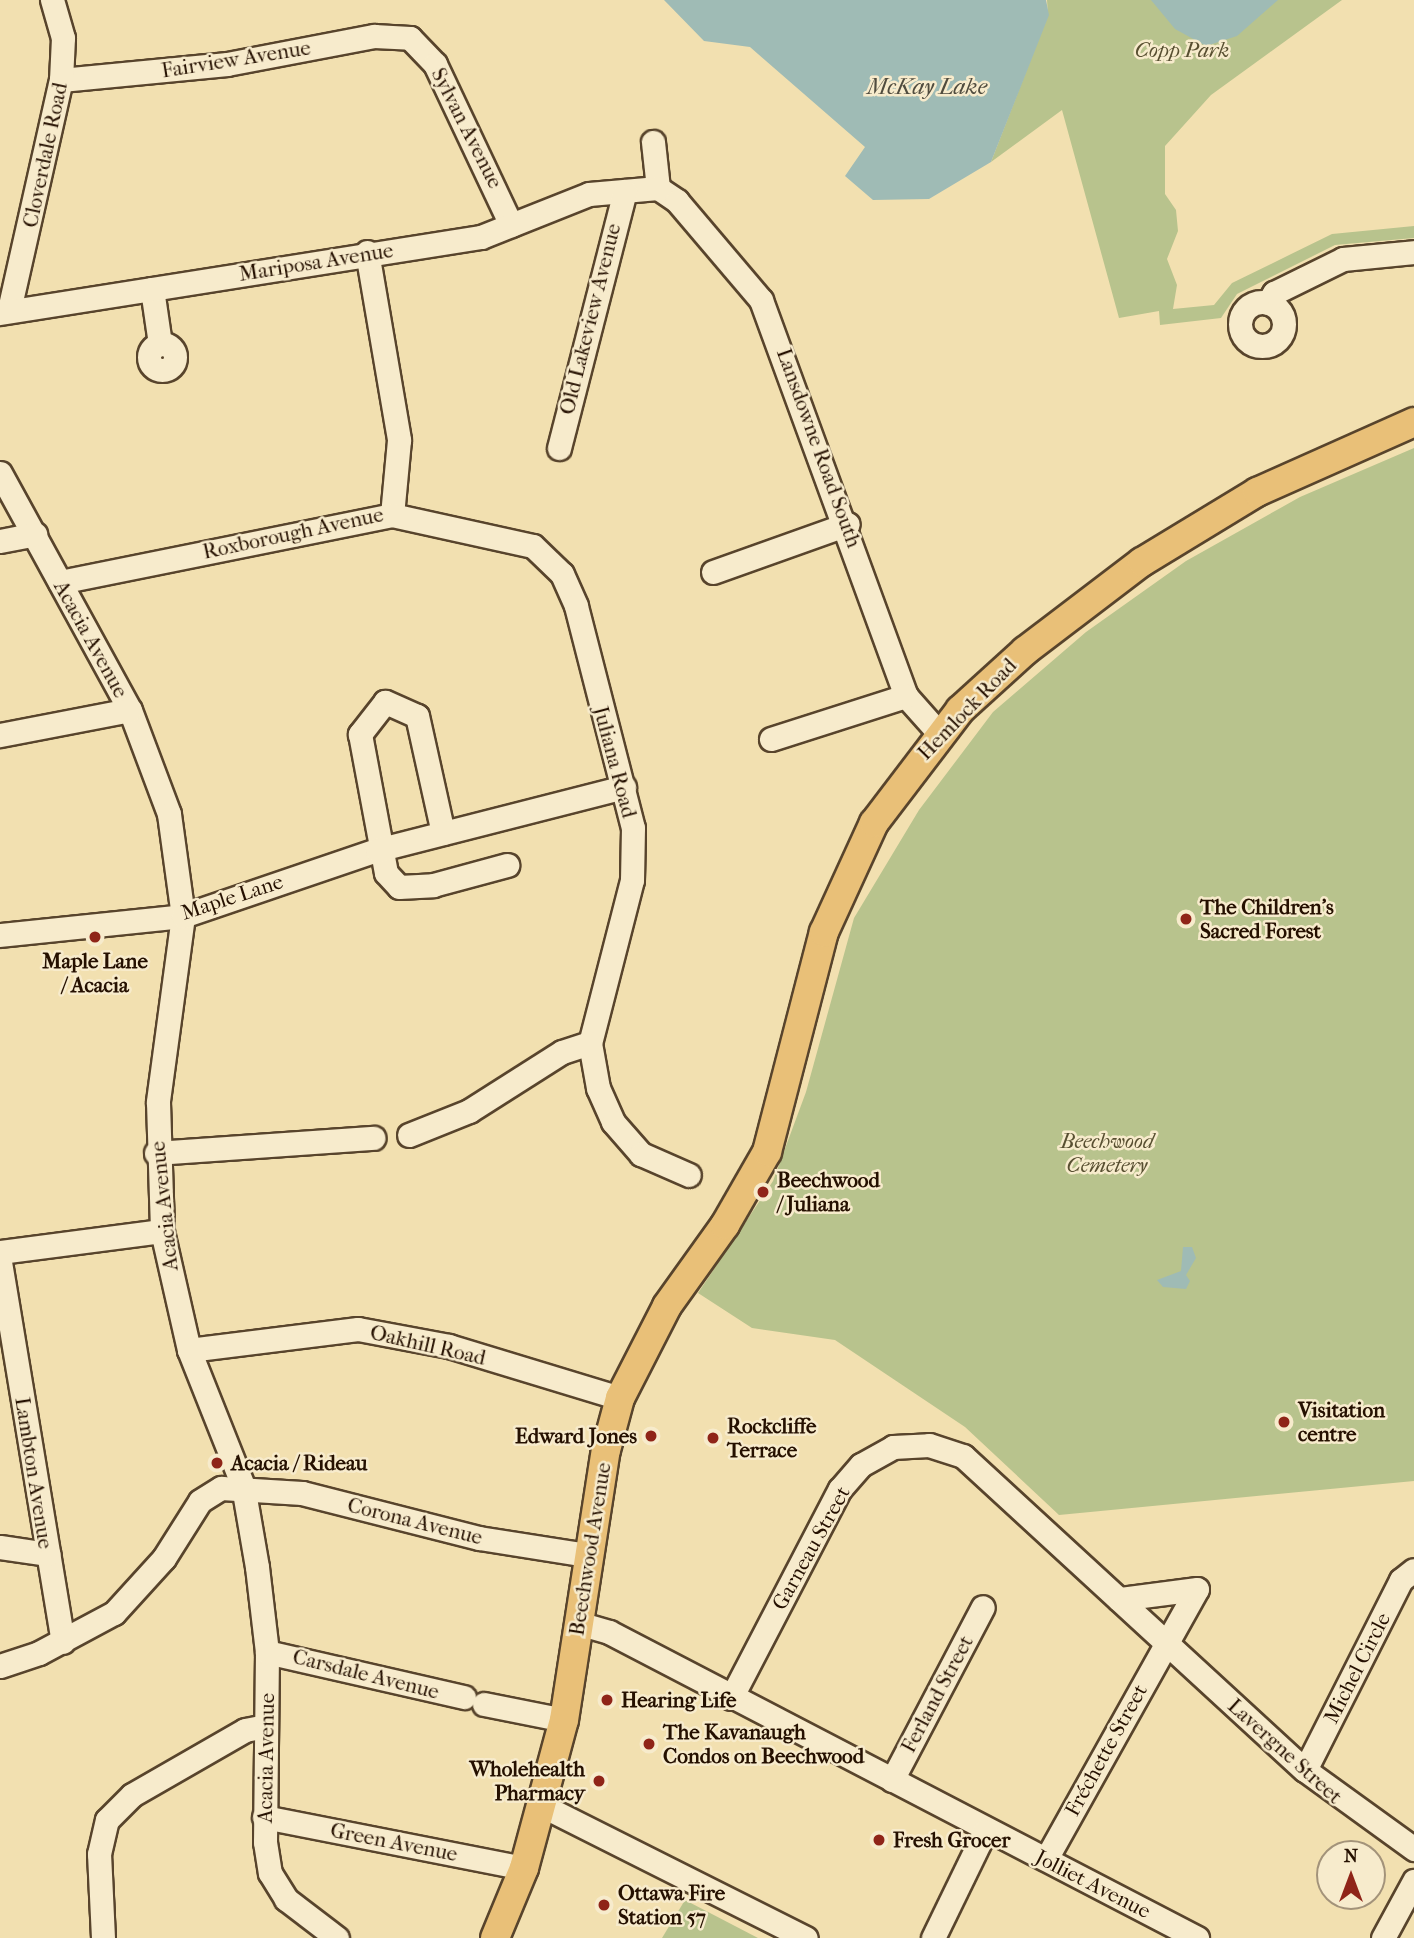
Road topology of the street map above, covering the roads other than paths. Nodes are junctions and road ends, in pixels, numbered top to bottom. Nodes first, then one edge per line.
1 (52, 0) edge
2 (410, 38) joint
3 (61, 80) junction
4 (653, 142) dead end
5 (658, 188) junction
6 (625, 191) junction
7 (511, 225) junction
8 (367, 252) junction
9 (1414, 253) edge
10 (152, 289) junction
11 (1268, 303) dead end
12 (5, 311) edge
13 (160, 344) dead end
14 (1414, 422) edge
15 (559, 448) dead end
16 (0, 473) edge
17 (392, 515) junction
18 (848, 524) junction
19 (35, 534) junction
20 (0, 541) edge
21 (713, 572) dead end
22 (60, 582) junction
23 (906, 696) junction
24 (130, 710) junction
25 (939, 733) junction
26 (0, 735) edge
27 (771, 739) dead end
28 (624, 787) junction
29 (443, 833) junction
30 (377, 850) junction
31 (507, 865) dead end
32 (183, 916) junction
33 (0, 935) edge
34 (590, 1043) junction
35 (409, 1135) dead end
36 (373, 1138) dead end
37 (156, 1153) junction
38 (689, 1175) dead end
39 (749, 1188) joint
40 (162, 1231) junction
41 (0, 1252) edge
42 (0, 1262) edge
43 (189, 1349) junction
44 (620, 1398) junction
45 (929, 1445) joint
46 (243, 1486) junction
47 (0, 1547) edge
48 (48, 1554) junction
49 (588, 1555) junction
50 (1414, 1570) edge
51 (1119, 1599) junction
52 (983, 1607) dead end
53 (578, 1623) junction
54 (1165, 1641) junction
55 (63, 1642) junction
56 (267, 1651) junction
57 (0, 1666) edge
58 (731, 1698) junction
59 (564, 1720) junction
60 (266, 1726) junction
61 (1305, 1770) junction
62 (892, 1780) junction
63 (543, 1806) junction
64 (264, 1817) junction
65 (985, 1831) junction
66 (1414, 1849) edge
67 (1046, 1859) junction
68 (524, 1868) junction
69 (1414, 1881) edge
70 (103, 1938) edge
71 (337, 1938) edge
72 (495, 1938) edge
73 (806, 1938) edge
74 (933, 1938) edge
75 (1197, 1938) edge
76 (1383, 1938) edge

1 - 3 street, Cloverdale Road
2 - 3 street, Fairview Avenue
2 - 7 street, Sylvan Avenue
3 - 12 street, Cloverdale Road
4 - 5 street
5 - 6 street
5 - 18 street, Lansdowne Road South
6 - 7 street, Mariposa Avenue
6 - 15 street, Old Lakeview Avenue
7 - 8 street, Mariposa Avenue
8 - 10 street, Mariposa Avenue
8 - 17 street, Roxborough Avenue
9 - 11 street
10 - 12 street, Mariposa Avenue
10 - 13 street
14 - 25 main road, Hemlock Road
16 - 19 street, Acacia Avenue
17 - 22 street, Roxborough Avenue
17 - 28 street, Juliana Road
18 - 21 street
18 - 23 street, Lansdowne Road South
19 - 20 street
19 - 22 street, Acacia Avenue
22 - 24 street, Acacia Avenue
23 - 25 street, Lansdowne Road South
23 - 27 street
24 - 26 street
24 - 32 street, Acacia Avenue
25 - 39 main road, Hemlock Road
28 - 29 street, Maple Lane
28 - 34 street, Juliana Road
29 - 30 street, Maple Lane
29 - 30 street
30 - 31 street
30 - 32 street, Maple Lane
32 - 33 street, Maple Lane
32 - 37 street, Acacia Avenue
34 - 35 street
34 - 38 street, Juliana Road
36 - 37 street
37 - 40 street, Acacia Avenue
39 - 44 main road, Beechwood Avenue
40 - 41 street
40 - 43 street, Acacia Avenue
42 - 48 street, Lambton Avenue
43 - 44 street, Oakhill Road
43 - 46 street, Acacia Avenue
44 - 49 main road, Beechwood Avenue
45 - 51 street, Lavergne Street
45 - 58 street, Garneau Street
46 - 49 street, Corona Avenue
46 - 55 street, Corona Avenue
46 - 56 street, Acacia Avenue
47 - 48 street
48 - 55 street, Lambton Avenue
49 - 53 main road, Beechwood Avenue
50 - 61 street, Michel Circle
51 - 54 street, Lavergne Street
51 - 54 street
52 - 62 street, Ferland Street
53 - 58 street, Jolliet Avenue
53 - 59 main road, Beechwood Avenue
54 - 61 street, Lavergne Street
54 - 67 street, Fréchette Street
55 - 57 street, Corona Avenue
56 - 59 street, Carsdale Avenue
56 - 60 street, Acacia Avenue
58 - 62 street, Jolliet Avenue
59 - 63 main road, Beechwood Avenue
60 - 64 street, Acacia Avenue
60 - 70 street
61 - 66 street, Lavergne Street
62 - 65 street, Jolliet Avenue
63 - 68 main road, Beechwood Avenue
63 - 73 street
64 - 68 street, Green Avenue
64 - 71 street, Acacia Avenue
65 - 67 street, Jolliet Avenue
65 - 74 street
67 - 75 street, Jolliet Avenue
68 - 72 main road, Beechwood Avenue
69 - 76 street

